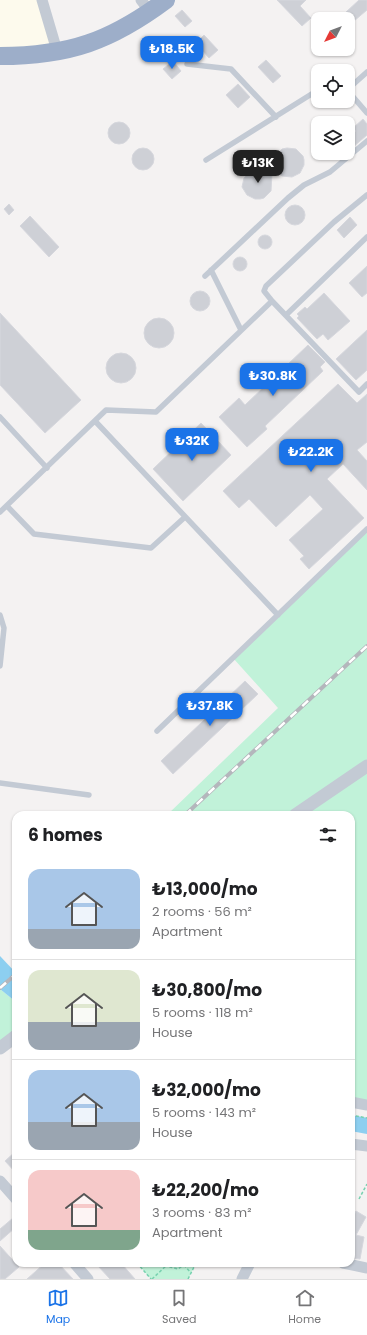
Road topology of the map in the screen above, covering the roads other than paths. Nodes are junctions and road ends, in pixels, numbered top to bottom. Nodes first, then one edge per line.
1 (42, 0) edge
2 (166, 0) edge
3 (147, 4) edge
4 (55, 44) junction
5 (0, 48) edge
6 (0, 56) edge
7 (187, 64) dead end
8 (367, 72) edge
9 (355, 83) edge
10 (311, 94) edge
11 (355, 98) edge
12 (367, 113) edge
13 (276, 117) junction
14 (367, 141) edge
15 (206, 160) dead end
16 (367, 195) edge
17 (367, 237) edge
18 (211, 270) junction
19 (205, 276) dead end
20 (272, 300) junction
21 (286, 315) junction
22 (241, 330) junction
23 (367, 384) edge
24 (0, 417) edge
25 (95, 421) junction
26 (46, 468) junction
27 (7, 506) junction
28 (0, 512) edge
29 (185, 517) junction
30 (367, 529) edge
31 (0, 615) edge
32 (278, 615) junction
33 (0, 666) edge
34 (157, 731) dead end
35 (367, 766) edge
36 (367, 776) edge
37 (0, 784) edge
38 (89, 796) dead end
39 (301, 811) edge
40 (315, 811) edge
41 (12, 1039) edge
42 (0, 1048) edge
43 (355, 1103) edge
44 (367, 1105) edge
45 (355, 1144) edge
46 (367, 1146) edge
47 (0, 1181) edge
48 (12, 1194) edge
49 (355, 1266) edge
50 (78, 1267) edge
51 (248, 1267) edge
52 (367, 1268) edge
53 (88, 1279) edge
54 (242, 1279) edge

1 - 4 street
2 - 3 highway
3 - 4 highway
3 - 6 highway
4 - 5 highway
7 - 13 lane
8 - 9 lane
10 - 13 lane
11 - 12 lane
13 - 15 lane
14 - 18 lane
16 - 20 lane
17 - 21 lane
18 - 19 lane
18 - 22 lane
20 - 21 lane
20 - 22 lane
21 - 23 lane
22 - 25 lane
24 - 26 lane
25 - 26 lane
25 - 29 lane
26 - 27 lane
27 - 28 lane
27 - 29 lane
29 - 32 lane
30 - 32 lane
31 - 33 lane
32 - 34 lane
35 - 39 street
36 - 40 street
37 - 38 lane
41 - 42 street
43 - 44 street
45 - 46 street
47 - 48 street
49 - 52 street
50 - 53 street
51 - 54 street

